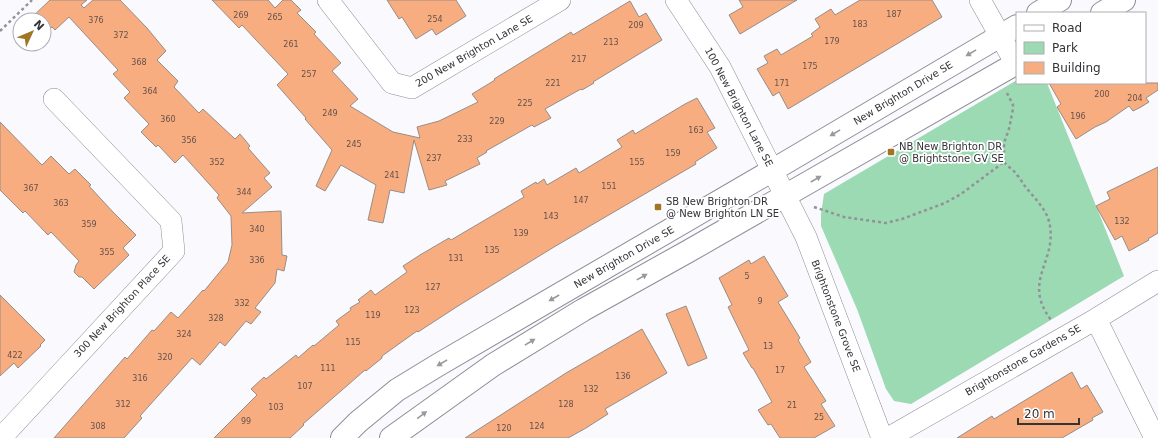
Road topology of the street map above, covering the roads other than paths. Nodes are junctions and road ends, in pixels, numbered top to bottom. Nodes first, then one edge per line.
1 (328, 0) edge
2 (560, 0) edge
3 (676, 0) edge
4 (980, 0) edge
5 (1060, 0) edge
6 (1124, 0) edge
7 (1040, 12) edge
8 (1104, 12) edge
9 (1009, 30) edge
10 (1016, 60) edge
11 (1016, 65) edge
12 (54, 99) dead end
13 (773, 170) junction
14 (786, 196) junction
15 (1158, 282) edge
16 (1096, 319) junction
17 (1, 438) edge
18 (342, 438) edge
19 (391, 438) edge
20 (882, 438) edge
21 (888, 438) edge
22 (1155, 438) edge

1 - 2 street, 200 New Brighton Lane SE
3 - 13 street, 100 New Brighton Lane SE
4 - 9 street
5 - 7 street
6 - 8 street
9 - 10 street
9 -> 13 street, New Brighton Drive SE
14 -> 11 street
12 - 17 street, 300 New Brighton Place SE
13 - 14 street, 100 New Brighton Lane SE
13 -> 18 street, New Brighton Drive SE
19 -> 14 street
14 - 20 street, Brightonstone Grove SE
15 - 16 street, Brightonstone Gardens SE
16 - 21 street, Brightonstone Gardens SE
16 - 22 street

